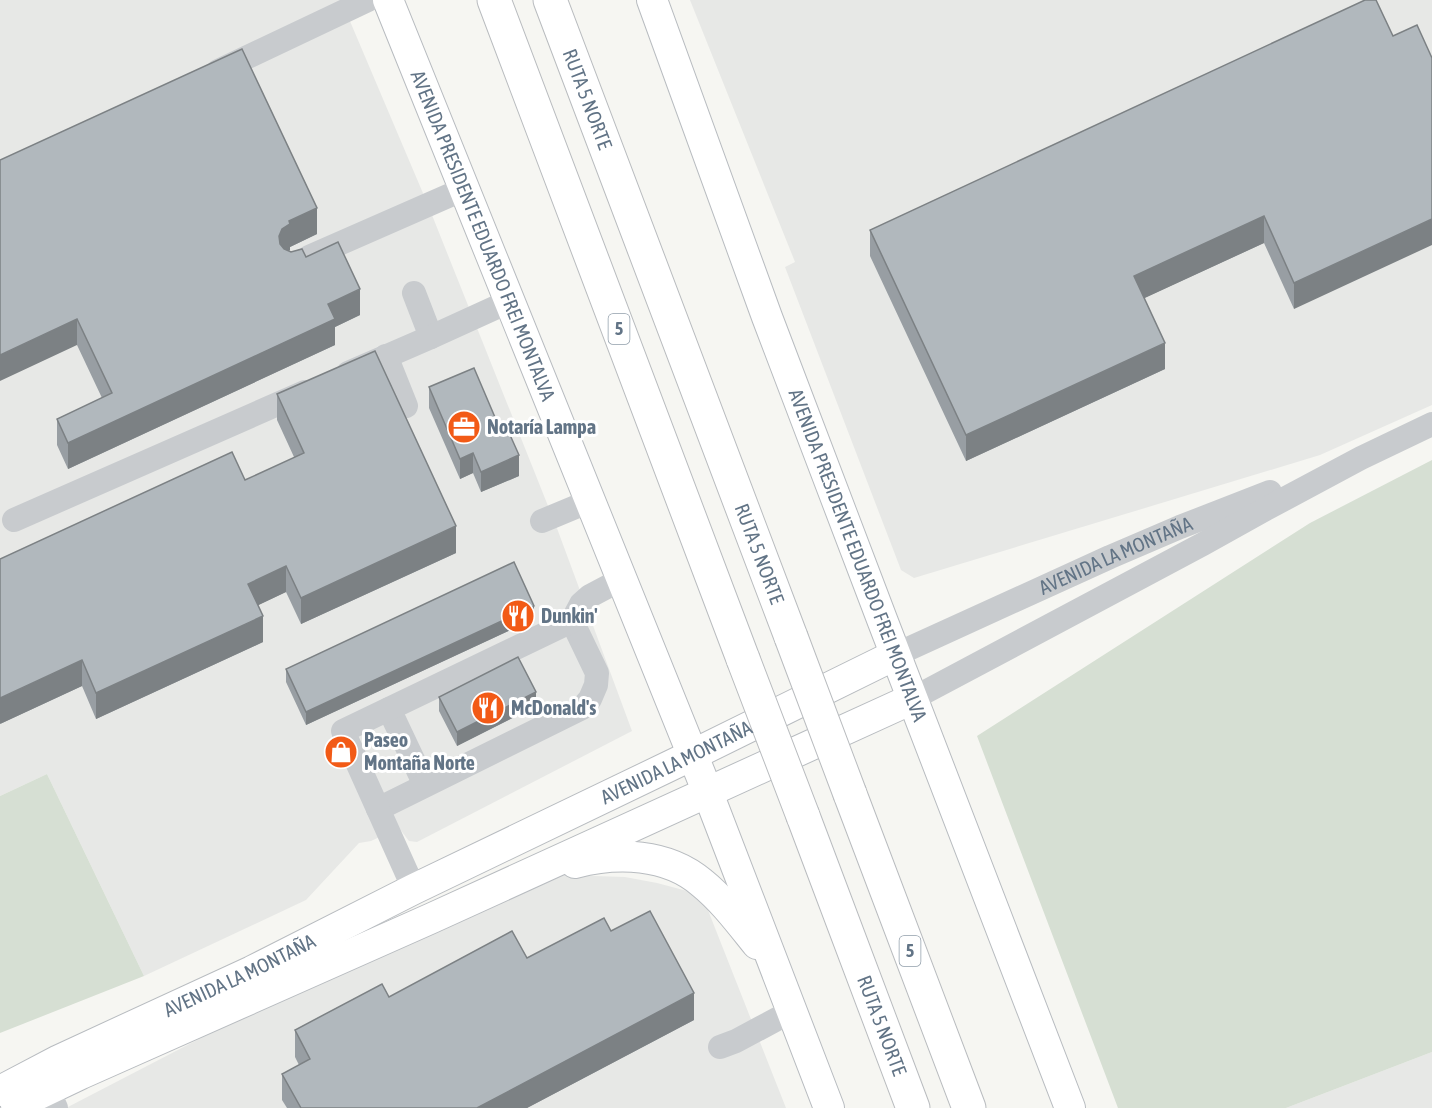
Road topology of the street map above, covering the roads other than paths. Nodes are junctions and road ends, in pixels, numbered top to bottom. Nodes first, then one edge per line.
1 (368, 0) edge
2 (388, 0) edge
3 (494, 0) edge
4 (550, 0) edge
5 (652, 0) edge
6 (203, 78) edge
7 (464, 189) junction
8 (293, 264) edge
9 (414, 293) dead end
10 (510, 301) junction
11 (432, 337) junction
12 (386, 356) junction
13 (406, 406) dead end
14 (1432, 424) edge
15 (1361, 458) junction
16 (590, 501) junction
17 (14, 520) dead end
18 (542, 521) dead end
19 (622, 579) junction
20 (572, 621) junction
21 (896, 655) junction
22 (912, 699) junction
23 (389, 709) junction
24 (693, 755) junction
25 (425, 785) junction
26 (708, 793) junction
27 (378, 809) junction
28 (520, 878) junction
29 (414, 889) junction
30 (773, 963) junction
31 (792, 1011) junction
32 (720, 1047) dead end
33 (0, 1091) edge
34 (52, 1099) edge
35 (11, 1108) edge
36 (829, 1108) edge
37 (913, 1108) edge
38 (969, 1108) edge
39 (1070, 1108) edge

1 - 6 street
2 - 7 main road, AVENIDA PRESIDENTE EDUARDO FREI MONTALVA
3 - 37 highway, RUTA 5 NORTE / 5, bridge
4 - 38 highway, RUTA 5 NORTE / 5, bridge
5 - 21 main road, AVENIDA PRESIDENTE EDUARDO FREI MONTALVA
7 - 8 street
7 - 10 main road, AVENIDA PRESIDENTE EDUARDO FREI MONTALVA
9 - 11 street
10 - 11 street
10 - 16 main road, AVENIDA PRESIDENTE EDUARDO FREI MONTALVA
11 - 12 street
12 - 13 street
12 - 17 street
14 - 15 street, AVENIDA LA MONTAÑA
15 - 21 street, AVENIDA LA MONTAÑA
15 - 22 street, AVENIDA LA MONTAÑA
16 - 18 street
16 - 19 main road, AVENIDA PRESIDENTE EDUARDO FREI MONTALVA
19 - 20 street
19 - 24 main road, AVENIDA PRESIDENTE EDUARDO FREI MONTALVA
20 - 23 street
20 - 25 street
21 - 22 main road, AVENIDA PRESIDENTE EDUARDO FREI MONTALVA
21 - 24 main road, AVENIDA LA MONTAÑA
22 - 26 main road, AVENIDA LA MONTAÑA
22 - 39 main road, AVENIDA PRESIDENTE EDUARDO FREI MONTALVA
23 - 25 street
23 - 27 street
24 - 26 main road, AVENIDA PRESIDENTE EDUARDO FREI MONTALVA
24 - 29 main road, AVENIDA LA MONTAÑA
25 - 27 street
26 - 28 main road, AVENIDA LA MONTAÑA
26 - 30 main road, AVENIDA PRESIDENTE EDUARDO FREI MONTALVA
27 - 29 street
28 - 30 main road
28 - 34 main road, AVENIDA LA MONTAÑA
29 - 33 main road, AVENIDA LA MONTAÑA
30 - 31 main road, AVENIDA PRESIDENTE EDUARDO FREI MONTALVA
31 - 32 street
31 - 36 main road, AVENIDA PRESIDENTE EDUARDO FREI MONTALVA
34 - 35 main road, AVENIDA LA MONTAÑA

